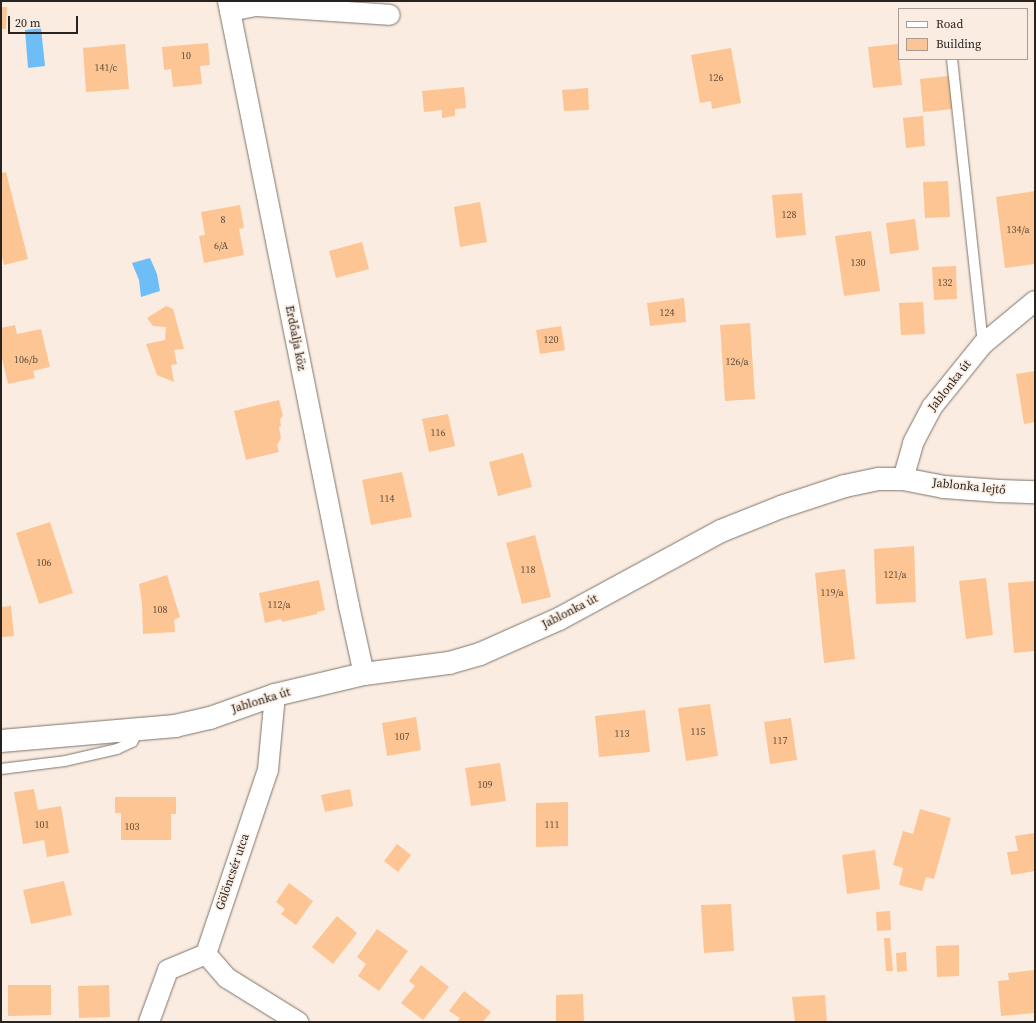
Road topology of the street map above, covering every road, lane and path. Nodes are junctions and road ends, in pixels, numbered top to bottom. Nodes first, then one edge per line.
1 (229, 6) edge
2 (390, 15) dead end
3 (952, 60) edge
4 (1035, 301) edge
5 (983, 344) junction
6 (903, 479) junction
7 (1035, 492) edge
8 (364, 674) junction
9 (275, 695) junction
10 (140, 730) junction
11 (1, 741) edge
12 (1, 769) edge
13 (206, 954) junction
14 (150, 1022) edge
15 (298, 1022) edge

1 - 2 street
1 - 8 street, Erdőalja köz
3 - 5 lane
4 - 5 street, Jablonka út
5 - 6 street, Jablonka út
6 - 7 street, Jablonka lejtő
6 - 8 street, Jablonka út
8 - 9 street, Jablonka út
9 - 10 street, Jablonka út
9 - 13 street, Gölöncsér utca
10 - 11 street, Jablonka út
10 - 12 lane
13 - 14 street
13 - 15 street

